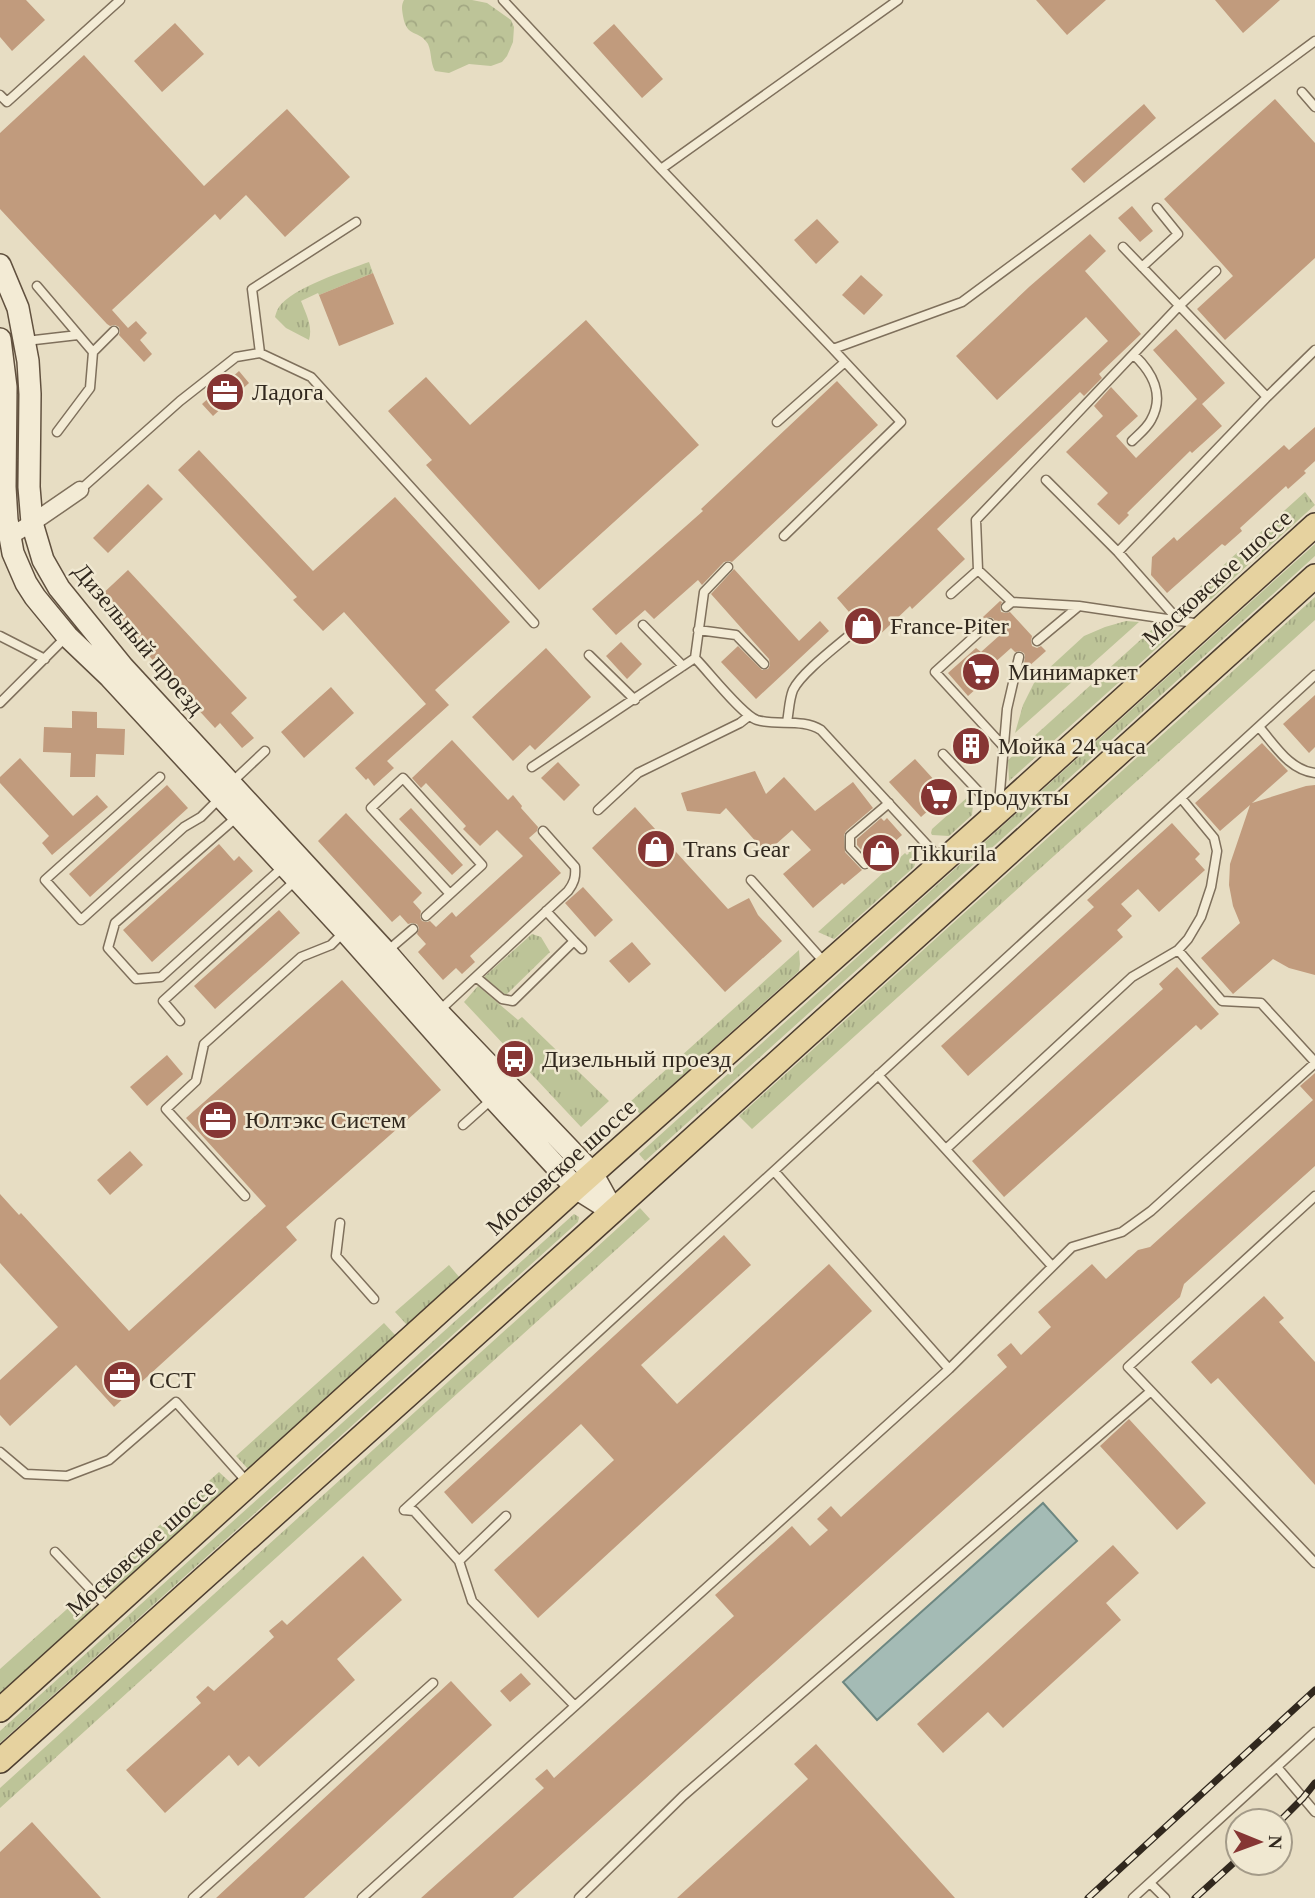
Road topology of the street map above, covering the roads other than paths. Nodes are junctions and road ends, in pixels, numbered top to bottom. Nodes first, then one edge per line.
1 (120, 0) edge
2 (503, 0) edge
3 (898, 0) edge
4 (1315, 41) edge
5 (1301, 92) dead end
6 (0, 95) edge
7 (1315, 107) edge
8 (661, 169) junction
9 (1157, 208) dead end
10 (356, 222) dead end
11 (1123, 247) dead end
12 (0, 265) edge
13 (1142, 267) junction
14 (1216, 271) dead end
15 (37, 286) dead end
16 (1179, 306) junction
17 (114, 331) dead end
18 (78, 335) junction
19 (0, 339) edge
20 (25, 341) junction
21 (833, 349) junction
22 (1315, 349) edge
23 (93, 352) junction
24 (260, 353) junction
25 (1134, 355) junction
26 (845, 362) junction
27 (1267, 397) junction
28 (777, 422) dead end
29 (57, 432) dead end
30 (1132, 441) dead end
31 (3, 450) edge
32 (1046, 480) dead end
33 (80, 490) joint
34 (32, 523) junction
35 (1315, 525) edge
36 (784, 536) dead end
37 (9, 537) junction
38 (1118, 552) junction
39 (728, 566) dead end
40 (978, 570) junction
41 (1315, 576) edge
42 (951, 594) dead end
43 (1079, 606) junction
44 (1179, 621) junction
45 (534, 623) dead end
46 (989, 623) dead end
47 (643, 625) dead end
48 (1204, 625) junction
49 (698, 630) junction
50 (852, 633) dead end
51 (0, 636) edge
52 (67, 636) junction
53 (1037, 641) dead end
54 (589, 655) dead end
55 (1019, 657) dead end
56 (695, 658) junction
57 (44, 659) junction
58 (764, 664) dead end
59 (682, 667) junction
60 (1315, 675) edge
61 (635, 700) junction
62 (0, 703) edge
63 (749, 716) junction
64 (788, 722) junction
65 (1259, 727) junction
66 (1003, 746) junction
67 (265, 751) dead end
68 (943, 754) dead end
69 (532, 768) dead end
70 (1315, 773) edge
71 (160, 777) dead end
72 (226, 790) junction
73 (1181, 798) junction
74 (889, 803) junction
75 (598, 810) dead end
76 (998, 812) junction
77 (238, 816) junction
78 (544, 831) dead end
79 (942, 862) junction
80 (865, 864) dead end
81 (291, 872) junction
82 (751, 880) dead end
83 (450, 894) junction
84 (546, 911) junction
85 (426, 916) dead end
86 (412, 929) dead end
87 (345, 931) junction
88 (574, 941) junction
89 (582, 949) dead end
90 (1178, 950) junction
91 (386, 952) junction
92 (827, 965) junction
93 (476, 977) junction
94 (438, 1012) junction
95 (180, 1021) dead end
96 (1315, 1062) edge
97 (878, 1074) junction
98 (493, 1098) junction
99 (463, 1125) dead end
100 (946, 1149) junction
101 (774, 1171) junction
102 (584, 1180) junction
103 (245, 1196) dead end
104 (1315, 1196) edge
105 (612, 1211) junction
106 (341, 1223) dead end
107 (1052, 1266) junction
108 (374, 1298) dead end
109 (949, 1369) junction
110 (1152, 1391) junction
111 (0, 1452) edge
112 (250, 1485) junction
113 (506, 1516) dead end
114 (55, 1552) dead end
115 (459, 1560) junction
116 (1315, 1563) edge
117 (110, 1611) junction
118 (433, 1683) dead end
119 (575, 1706) junction
120 (0, 1710) edge
121 (1315, 1732) edge
122 (0, 1761) edge
123 (1277, 1766) junction
124 (1315, 1812) edge
125 (1150, 1883) junction
126 (193, 1898) edge
127 (362, 1898) edge
128 (579, 1898) edge
129 (1133, 1898) edge
130 (1165, 1898) edge

1 - 6 lane
2 - 8 lane
3 - 8 lane
4 - 21 lane
5 - 7 lane
8 - 21 lane
9 - 13 lane
10 - 24 lane
11 - 13 lane
12 - 20 street, Дизельный проезд
13 - 16 lane
14 - 16 lane
15 - 18 lane
16 - 25 lane
16 - 27 lane
17 - 23 lane
18 - 20 lane
18 - 23 lane
19 - 31 street, Дизельный проезд
20 - 34 street, Дизельный проезд
21 - 26 lane
22 - 27 lane
23 - 29 lane
24 - 33 lane
24 - 45 lane
25 - 30 lane
25 - 40 lane
26 - 28 lane
26 - 36 lane
27 - 38 lane
31 - 37 street, Дизельный проезд
32 - 38 lane
33 - 34 street
34 - 37 street
34 - 72 street, Дизельный проезд
35 - 48 main road, Московское шоссе
37 - 52 street, Дизельный проезд
38 - 44 lane
39 - 49 lane
40 - 42 lane
40 - 43 lane
41 - 105 main road
43 - 44 lane
43 - 53 lane
44 - 48 lane
46 - 66 lane
47 - 59 lane
48 - 76 main road, Московское шоссе
49 - 56 lane
49 - 58 lane
50 - 64 lane
51 - 57 lane
52 - 57 lane
52 - 72 street, Дизельный проезд
54 - 61 lane
55 - 66 lane
56 - 59 lane
56 - 63 lane
57 - 62 lane
59 - 61 lane
60 - 65 lane
61 - 69 lane
63 - 64 lane
63 - 75 lane
64 - 74 lane
65 - 70 lane
65 - 73 lane
66 - 76 lane
67 - 72 lane
68 - 76 lane
71 - 72 lane
72 - 77 street, Дизельный проезд
72 - 91 street, Дизельный проезд
73 - 90 lane
73 - 97 lane
74 - 79 lane
74 - 80 lane
76 - 79 main road, Московское шоссе
77 - 81 street, Дизельный проезд
77 - 81 lane
78 - 84 lane
79 - 92 main road, Московское шоссе
81 - 87 street, Дизельный проезд
81 - 95 lane
82 - 92 lane
83 - 83 lane
83 - 85 lane
84 - 88 lane
84 - 93 lane
86 - 91 lane
87 - 98 street, Дизельный проезд
87 - 103 lane
88 - 89 lane
88 - 93 lane
90 - 96 lane
90 - 100 lane
91 - 94 street, Дизельный проезд
92 - 102 main road, Московское шоссе
93 - 94 lane
94 - 102 street, Дизельный проезд
96 - 107 lane
97 - 100 lane
97 - 101 lane
98 - 99 lane
98 - 102 street, Дизельный проезд
100 - 107 lane
101 - 109 lane
101 - 115 lane
102 - 105 street, Дизельный проезд
102 - 112 main road, Московское шоссе
104 - 110 lane
105 - 122 main road
106 - 108 lane
107 - 109 lane
109 - 119 lane
110 - 116 lane
110 - 128 lane
111 - 112 lane
112 - 117 main road, Московское шоссе
113 - 115 lane
114 - 117 lane
115 - 119 lane
117 - 120 main road, Московское шоссе
118 - 126 lane
119 - 127 lane
121 - 123 lane
123 - 124 lane
123 - 125 lane
125 - 129 lane
125 - 130 lane

